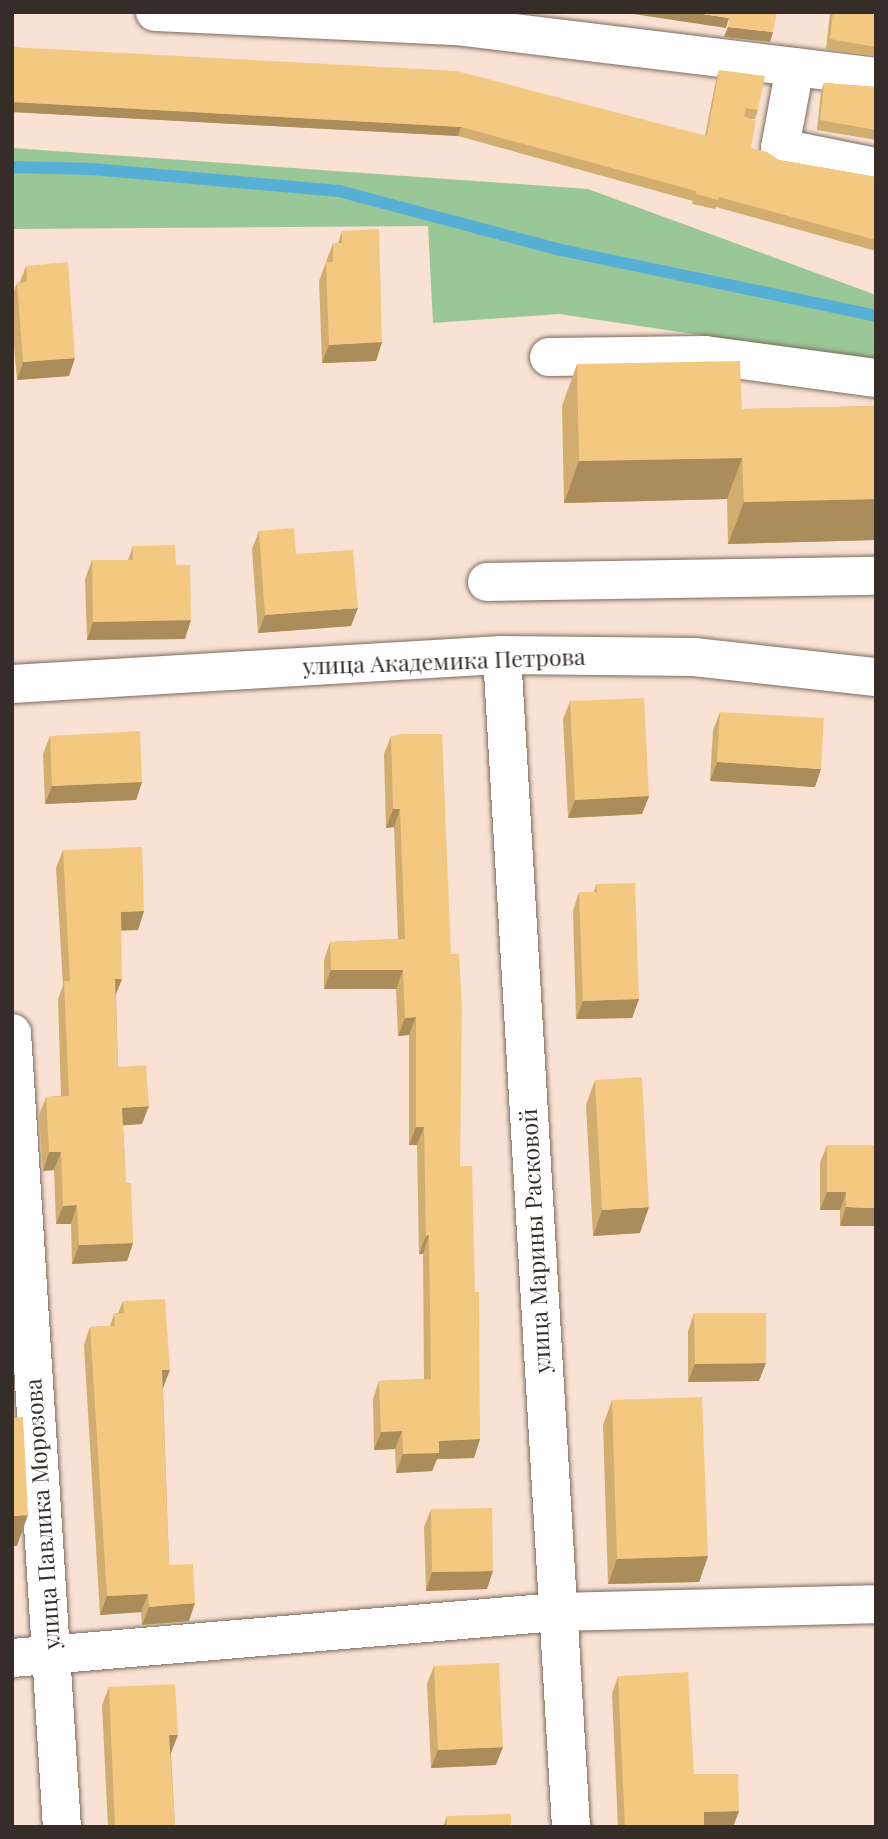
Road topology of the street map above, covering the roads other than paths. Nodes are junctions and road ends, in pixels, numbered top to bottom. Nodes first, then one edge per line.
1 (155, 12) edge
2 (796, 67) junction
3 (876, 76) edge
4 (876, 167) edge
5 (549, 356) dead end
6 (876, 378) edge
7 (876, 576) edge
8 (487, 582) dead end
9 (502, 655) junction
10 (876, 677) edge
11 (12, 684) edge
12 (12, 1033) edge
13 (876, 1604) edge
14 (556, 1612) junction
15 (50, 1655) junction
16 (12, 1658) edge
17 (62, 1827) edge
18 (571, 1827) edge

1 - 2 street
2 - 3 street
2 - 4 street
5 - 6 street
7 - 8 street
9 - 10 street, улица Академика Петрова
9 - 11 street, улица Академика Петрова
9 - 14 street, улица Марины Расковой
12 - 15 street, улица Павлика Морозова
13 - 14 street
14 - 15 street
14 - 18 street, улица Марины Расковой
15 - 16 street
15 - 17 street, улица Павлика Морозова

